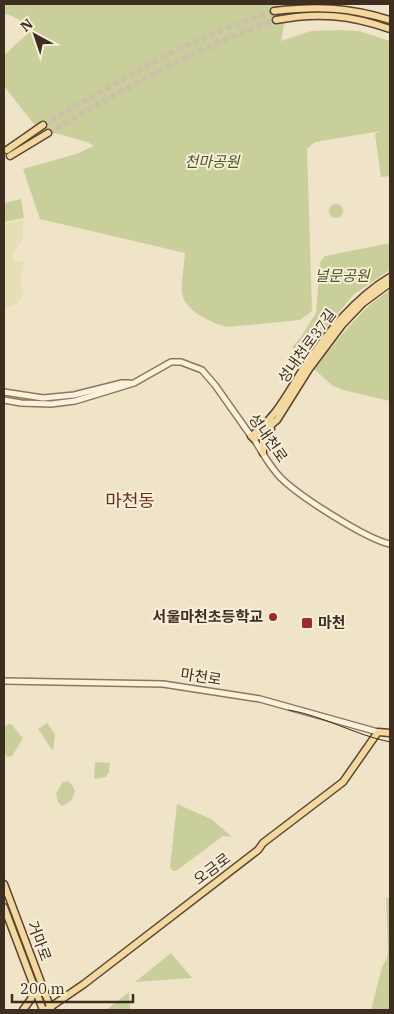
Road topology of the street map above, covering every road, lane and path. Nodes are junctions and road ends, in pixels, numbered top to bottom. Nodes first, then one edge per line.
1 (274, 11) tunnel mouth
2 (276, 20) tunnel mouth
3 (390, 20) edge
4 (390, 29) edge
5 (43, 125) tunnel mouth
6 (48, 133) tunnel mouth
7 (390, 276) edge
8 (390, 283) edge
9 (307, 367) junction
10 (134, 383) junction
11 (4, 392) edge
12 (4, 400) edge
13 (273, 424) junction
14 (253, 438) junction
15 (263, 453) junction
16 (390, 544) edge
17 (4, 682) edge
18 (378, 732) junction
19 (390, 733) edge
20 (4, 884) edge
21 (4, 907) edge
22 (35, 989) junction
23 (48, 1009) edge
24 (23, 1010) edge

1 - 3 main road
2 - 4 main road
5 - 6 main road
7 - 9 main road, 성내천로37길
8 - 9 main road, 성내천로37길
9 - 13 main road, 성내천로37길
9 - 14 main road, 성내천로37길
10 - 11 street, 성내천로
10 - 12 street, 성내천로
10 - 14 street, 성내천로
13 - 14 main road, 성내천로37길
13 - 15 main road
14 - 15 street, 성내천로
15 - 16 street, 성내천로
17 - 18 street, 마천로
18 - 19 main road, 마천로
18 - 23 main road, 오금로
20 - 23 main road, 거마로
21 - 22 main road, 거마로
22 - 23 main road, 거마로
22 - 24 main road

